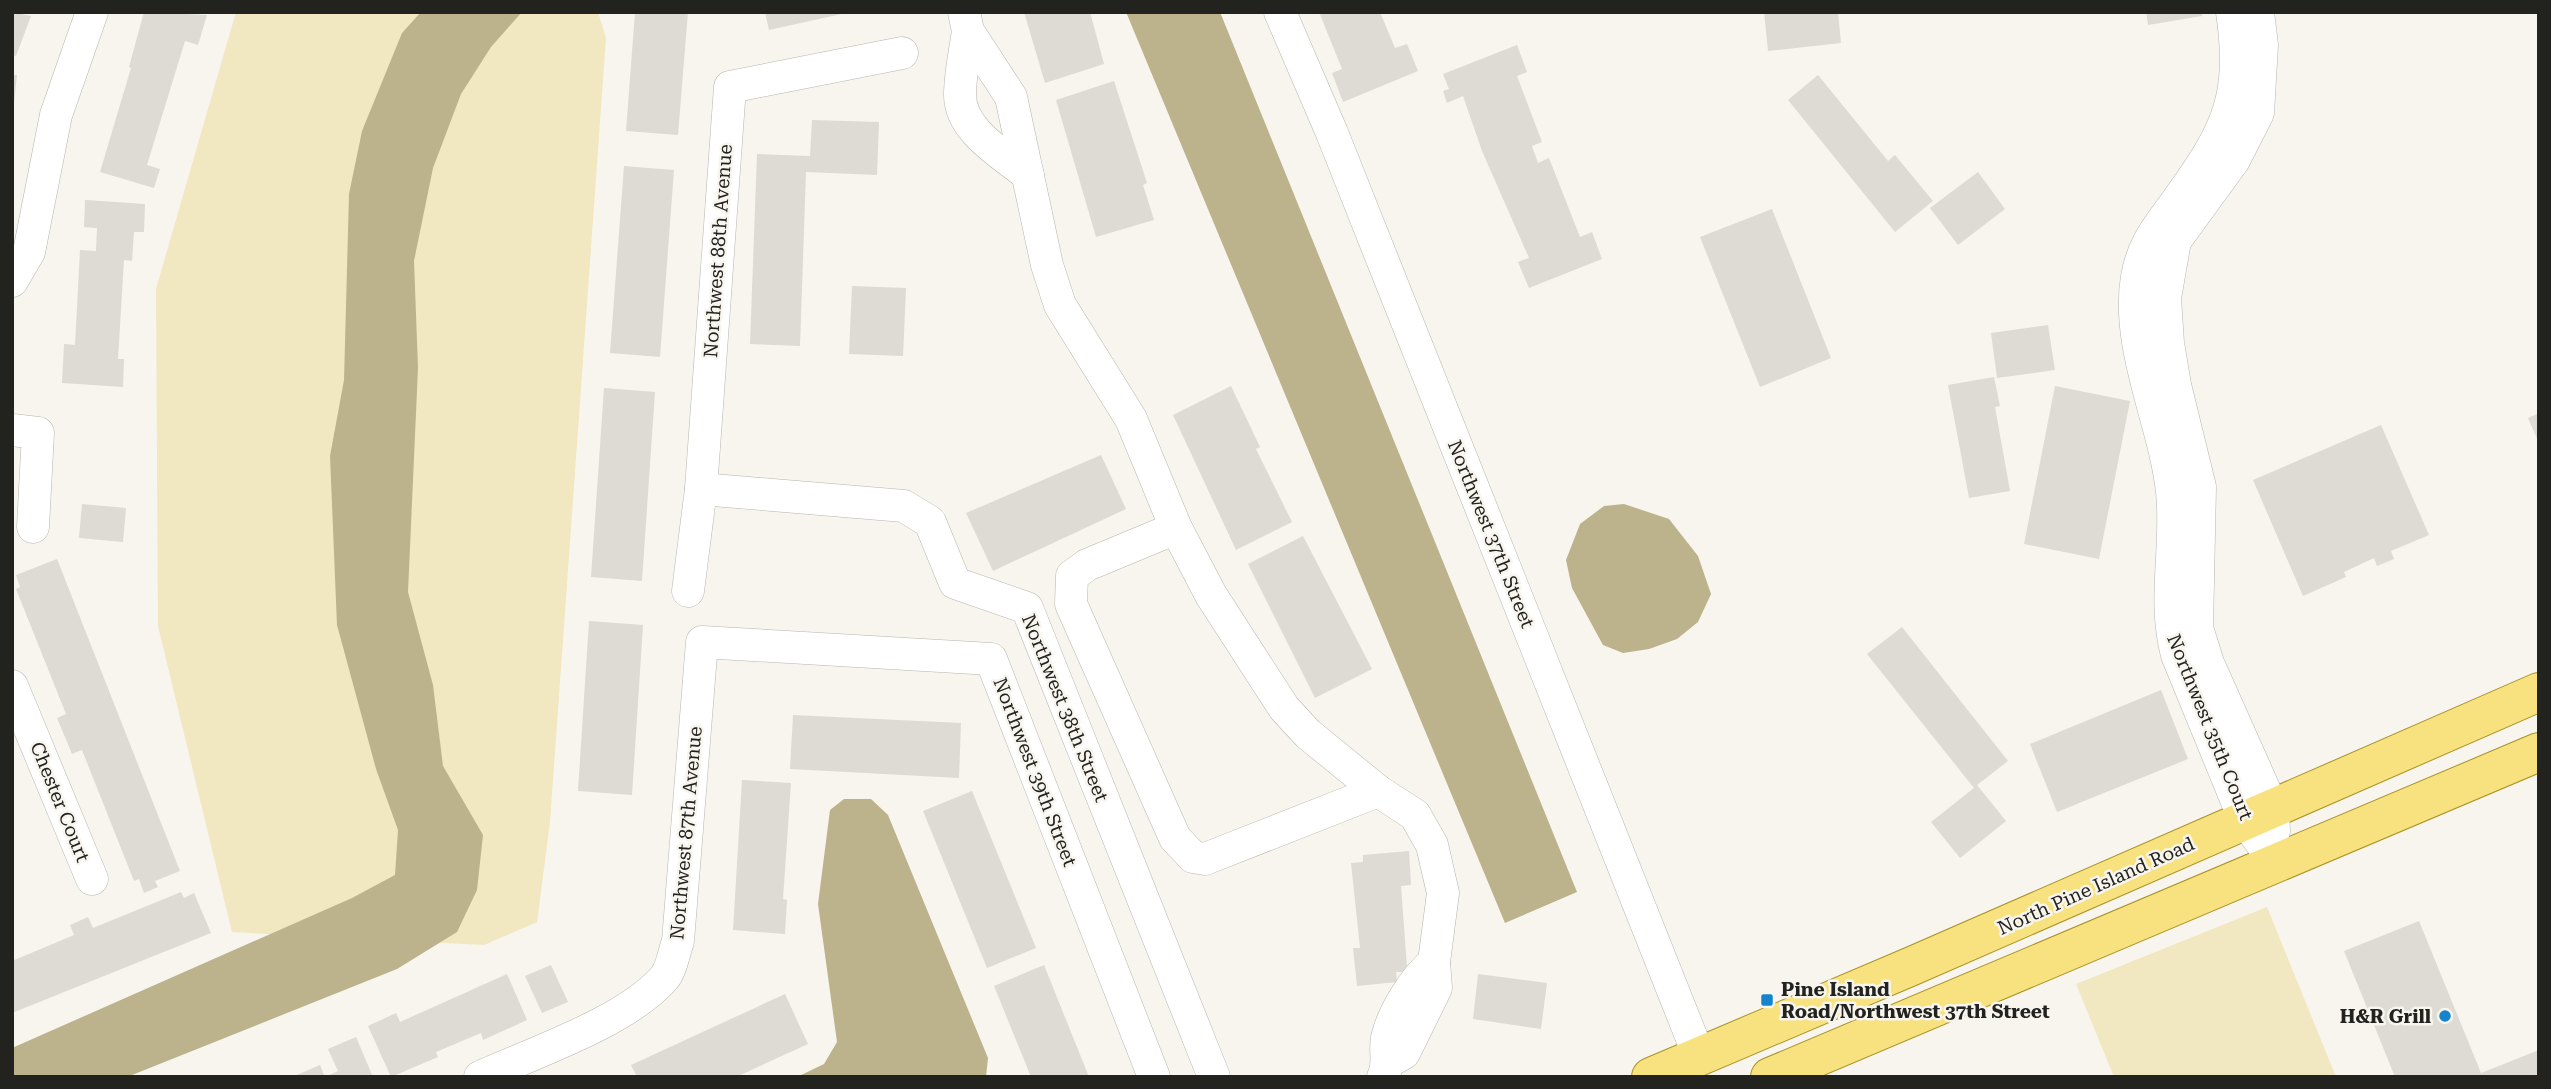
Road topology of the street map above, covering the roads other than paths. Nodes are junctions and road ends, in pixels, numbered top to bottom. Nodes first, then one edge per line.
1 (92, 12) edge
2 (1280, 12) edge
3 (2232, 12) edge
4 (2258, 12) edge
5 (966, 22) edge
6 (902, 53) dead end
7 (1028, 175) junction
8 (12, 281) edge
9 (12, 430) edge
10 (701, 489) junction
11 (33, 527) dead end
12 (1176, 528) junction
13 (688, 591) dead end
14 (702, 642) joint
15 (12, 686) edge
16 (2539, 692) edge
17 (2539, 752) edge
18 (1377, 791) junction
19 (2259, 815) junction
20 (2276, 863) junction
21 (92, 879) dead end
22 (1699, 1056) junction
23 (1386, 1069) edge
24 (1658, 1075) edge
25 (480, 1077) edge
26 (1154, 1077) edge
27 (1214, 1077) edge
28 (1770, 1077) edge

1 - 8 street
2 - 22 street, Northwest 37th Street
3 - 19 street, Northwest 35th Court
4 - 19 street, Northwest 35th Court
5 - 7 street
5 - 7 street
6 - 10 street, Northwest 88th Avenue
7 - 12 street
9 - 11 street
10 - 13 street, Northwest 88th Avenue
10 - 27 street, Northwest 38th Street
12 - 18 street
12 - 18 street
14 - 25 street, Northwest 87th Avenue
14 - 26 street, Northwest 39th Street
15 - 21 street, Chester Court
16 - 19 main road, North Pine Island Road
17 - 20 main road
18 - 23 street
19 - 20 street, Northwest 35th Court
19 - 22 main road, North Pine Island Road
20 - 28 main road
22 - 24 main road, North Pine Island Road

